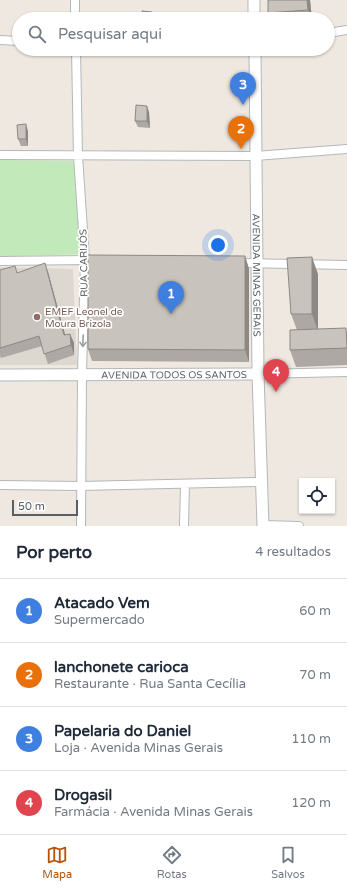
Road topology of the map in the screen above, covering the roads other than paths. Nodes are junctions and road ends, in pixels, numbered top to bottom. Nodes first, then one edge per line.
1 (75, 0) edge
2 (254, 0) edge
3 (75, 12) edge
4 (254, 12) edge
5 (347, 30) edge
6 (335, 32) edge
7 (0, 40) edge
8 (12, 41) edge
9 (76, 56) edge
10 (254, 56) edge
11 (347, 149) edge
12 (0, 155) edge
13 (78, 156) junction
14 (255, 156) junction
15 (85, 260) junction
16 (101, 260) edge
17 (0, 261) edge
18 (226, 262) edge
19 (257, 263) junction
20 (347, 264) edge
21 (347, 372) edge
22 (82, 374) junction
23 (258, 374) junction
24 (0, 375) edge
25 (261, 482) junction
26 (0, 484) edge
27 (185, 484) junction
28 (80, 486) junction
29 (267, 525) edge
30 (81, 526) edge
31 (184, 526) edge
32 (299, 526) edge

1 - 3 street
2 - 4 street
5 - 6 street
7 - 8 street
9 - 13 street, RUA CARIJÓS
10 - 14 street, AVENIDA MINAS GERAIS
11 - 14 street
12 - 13 street
13 - 14 street
13 - 15 street, RUA CARIJÓS
14 - 19 street, AVENIDA MINAS GERAIS
15 - 16 street
15 - 17 street
15 -> 22 street, RUA CARIJÓS
18 - 19 street
19 - 20 street
19 - 23 street, AVENIDA MINAS GERAIS
21 - 23 street, AVENIDA TODOS OS SANTOS
22 - 23 street, AVENIDA TODOS OS SANTOS
22 - 24 street, AVENIDA TODOS OS SANTOS
22 - 28 street, RUA CARIJÓS
23 - 25 street, AVENIDA MINAS GERAIS
25 - 27 street
25 - 29 street, AVENIDA MINAS GERAIS
26 - 28 street
27 - 28 street
27 - 31 street
28 - 30 street, RUA CARIJÓS
29 - 32 street

